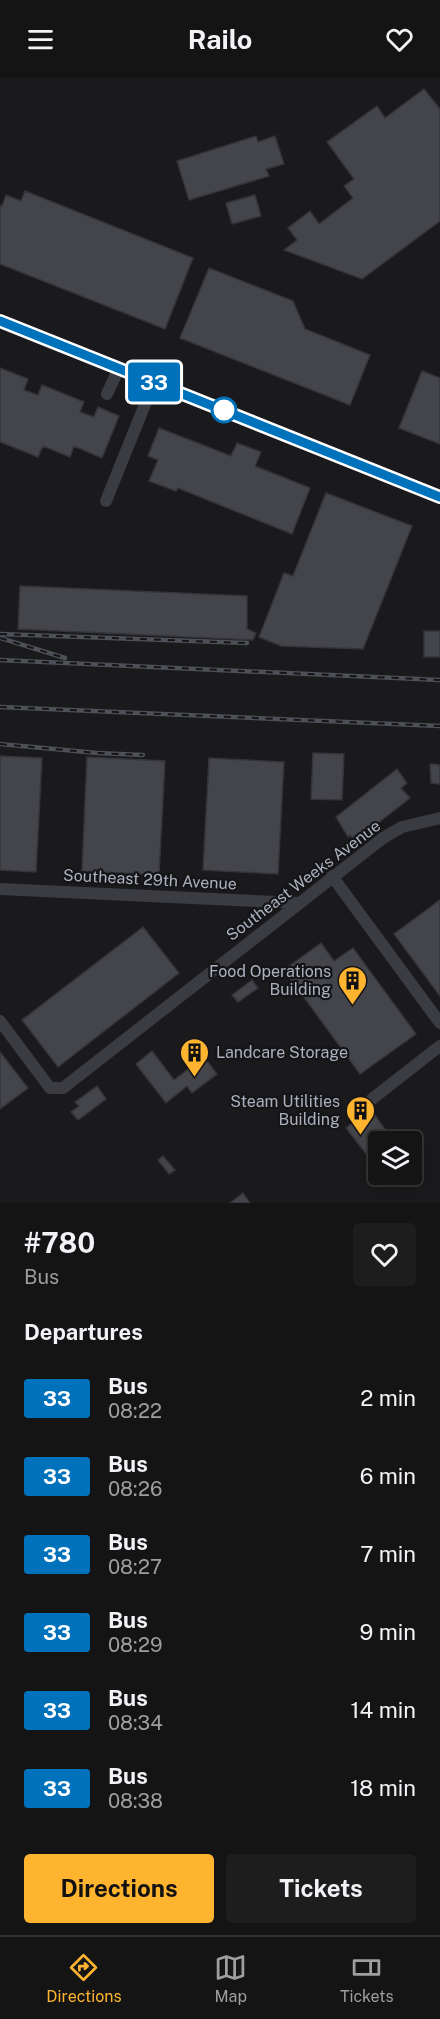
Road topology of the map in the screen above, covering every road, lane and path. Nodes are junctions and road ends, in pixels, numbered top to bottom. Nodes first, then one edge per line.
1 (0, 321) edge
2 (119, 368) junction
3 (154, 382) junction
4 (107, 394) dead end
5 (440, 496) edge
6 (106, 501) dead end
7 (440, 818) edge
8 (332, 876) junction
9 (0, 889) edge
10 (298, 903) junction
11 (0, 1021) edge
12 (440, 1023) edge
13 (440, 1046) edge
14 (372, 1099) dead end

1 - 2 street
2 - 3 street
2 - 4 street
3 - 5 street
3 - 6 street
7 - 8 street, Southeast Weeks Avenue
8 - 10 street, Southeast Weeks Avenue
8 - 12 street
9 - 10 street, Southeast 29th Avenue
10 - 11 street, Southeast Weeks Avenue
13 - 14 street

